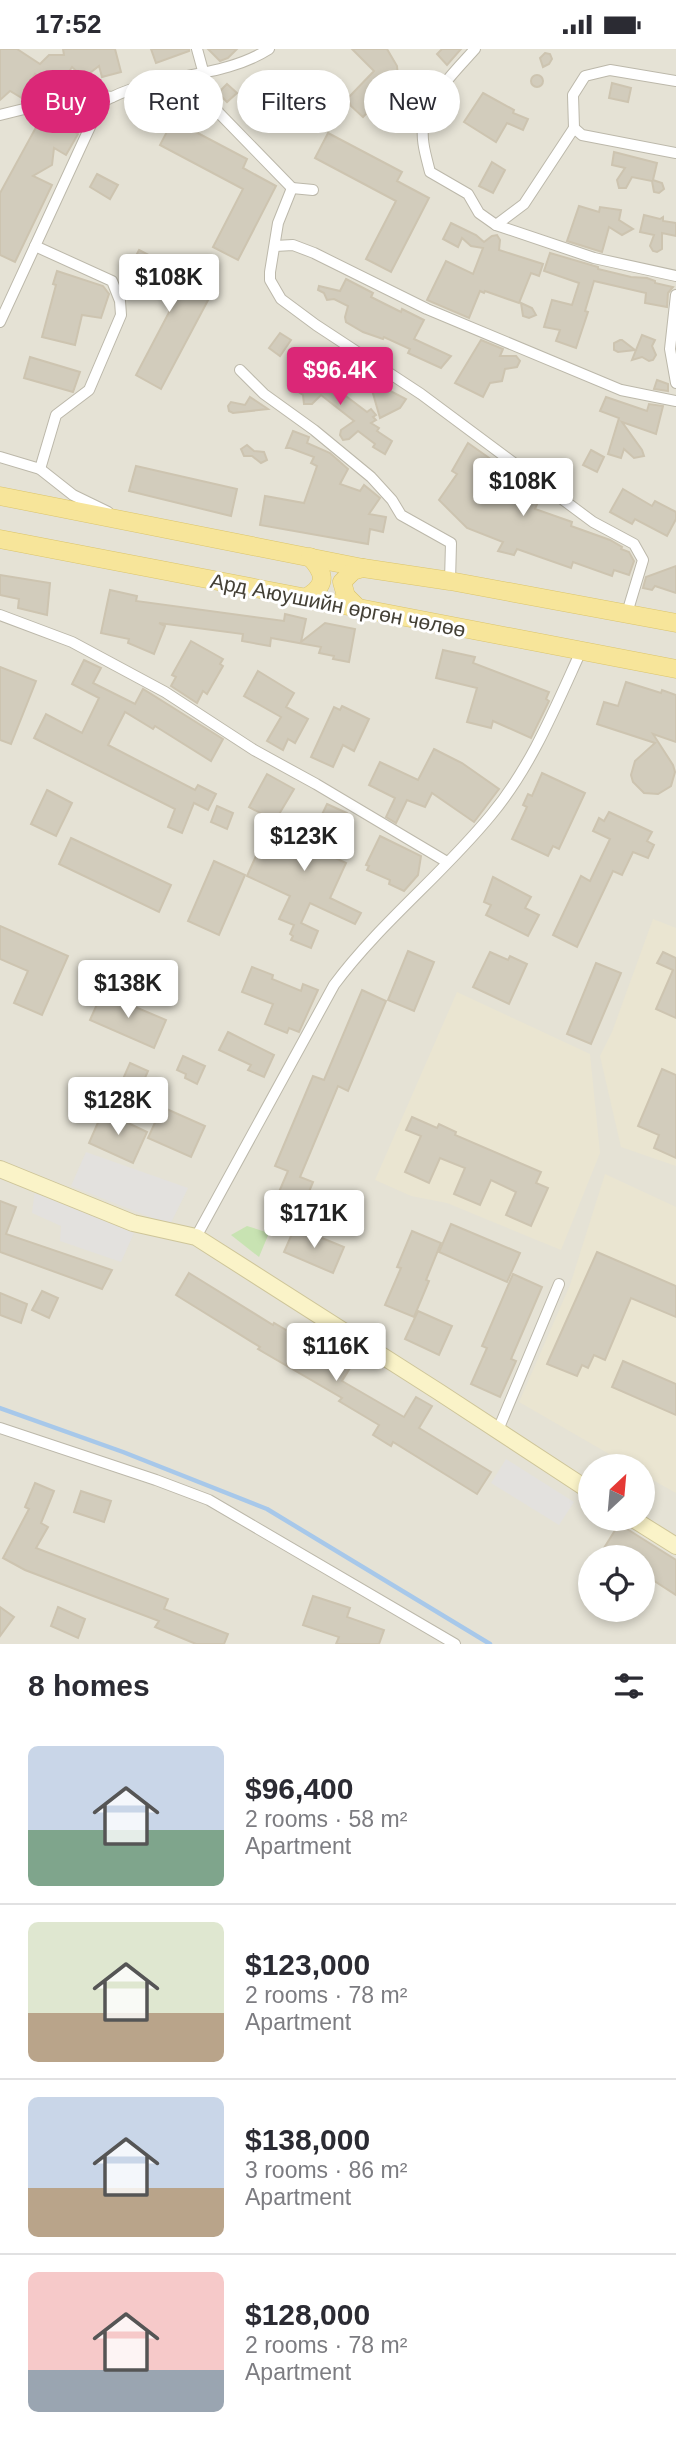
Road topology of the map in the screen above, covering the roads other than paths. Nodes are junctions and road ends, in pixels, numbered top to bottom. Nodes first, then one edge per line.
1 (197, 49) edge
2 (269, 49) edge
3 (475, 49) edge
4 (202, 70) edge
5 (210, 70) edge
6 (676, 81) edge
7 (124, 93) edge
8 (111, 97) junction
9 (0, 115) edge
10 (223, 117) edge
11 (574, 128) junction
12 (676, 153) edge
13 (292, 188) junction
14 (313, 190) dead end
15 (496, 225) junction
16 (35, 246) junction
17 (275, 246) junction
18 (676, 276) edge
19 (676, 295) edge
20 (0, 323) edge
21 (240, 370) dead end
22 (676, 383) edge
23 (676, 401) edge
24 (0, 457) edge
25 (40, 469) junction
26 (0, 496) edge
27 (126, 521) junction
28 (0, 539) edge
29 (310, 557) junction
30 (363, 568) junction
31 (450, 581) junction
32 (305, 598) junction
33 (357, 607) junction
34 (627, 613) junction
35 (0, 615) edge
36 (676, 623) edge
37 (581, 651) junction
38 (676, 669) edge
39 (447, 862) junction
40 (0, 1168) edge
41 (196, 1237) junction
42 (559, 1284) dead end
43 (0, 1428) edge
44 (498, 1430) junction
45 (578, 1483) edge
46 (652, 1531) edge
47 (676, 1546) edge
48 (455, 1644) edge

1 - 4 street
2 - 5 street
3 - 15 street
6 - 11 street
7 - 8 street
8 - 9 street
8 - 16 street
10 - 13 street
11 - 12 street
11 - 15 street
13 - 14 street
13 - 17 street
15 - 18 street
16 - 20 street
16 - 25 street
17 - 23 street
17 - 34 street
19 - 22 street
21 - 31 street
24 - 25 street
25 - 27 street
26 - 27 main road, Ард Аюушийн өргөн чөлөө
27 - 29 main road, Ард Аюушийн өргөн чөлөө
28 - 32 main road, Ард Аюушийн өргөн чөлөө
29 - 30 main road, Ард Аюушийн өргөн чөлөө
29 - 32 main road
30 - 31 main road, Ард Аюушийн өргөн чөлөө
30 - 33 main road
31 - 34 main road, Ард Аюушийн өргөн чөлөө
32 - 33 main road, Ард Аюушийн өргөн чөлөө
33 - 37 main road, Ард Аюушийн өргөн чөлөө
34 - 36 main road, Ард Аюушийн өргөн чөлөө
35 - 39 street
37 - 38 main road, Ард Аюушийн өргөн чөлөө
37 - 39 street
39 - 41 street
40 - 41 main road
41 - 44 main road
42 - 44 street
43 - 48 street
44 - 45 main road
46 - 47 main road

